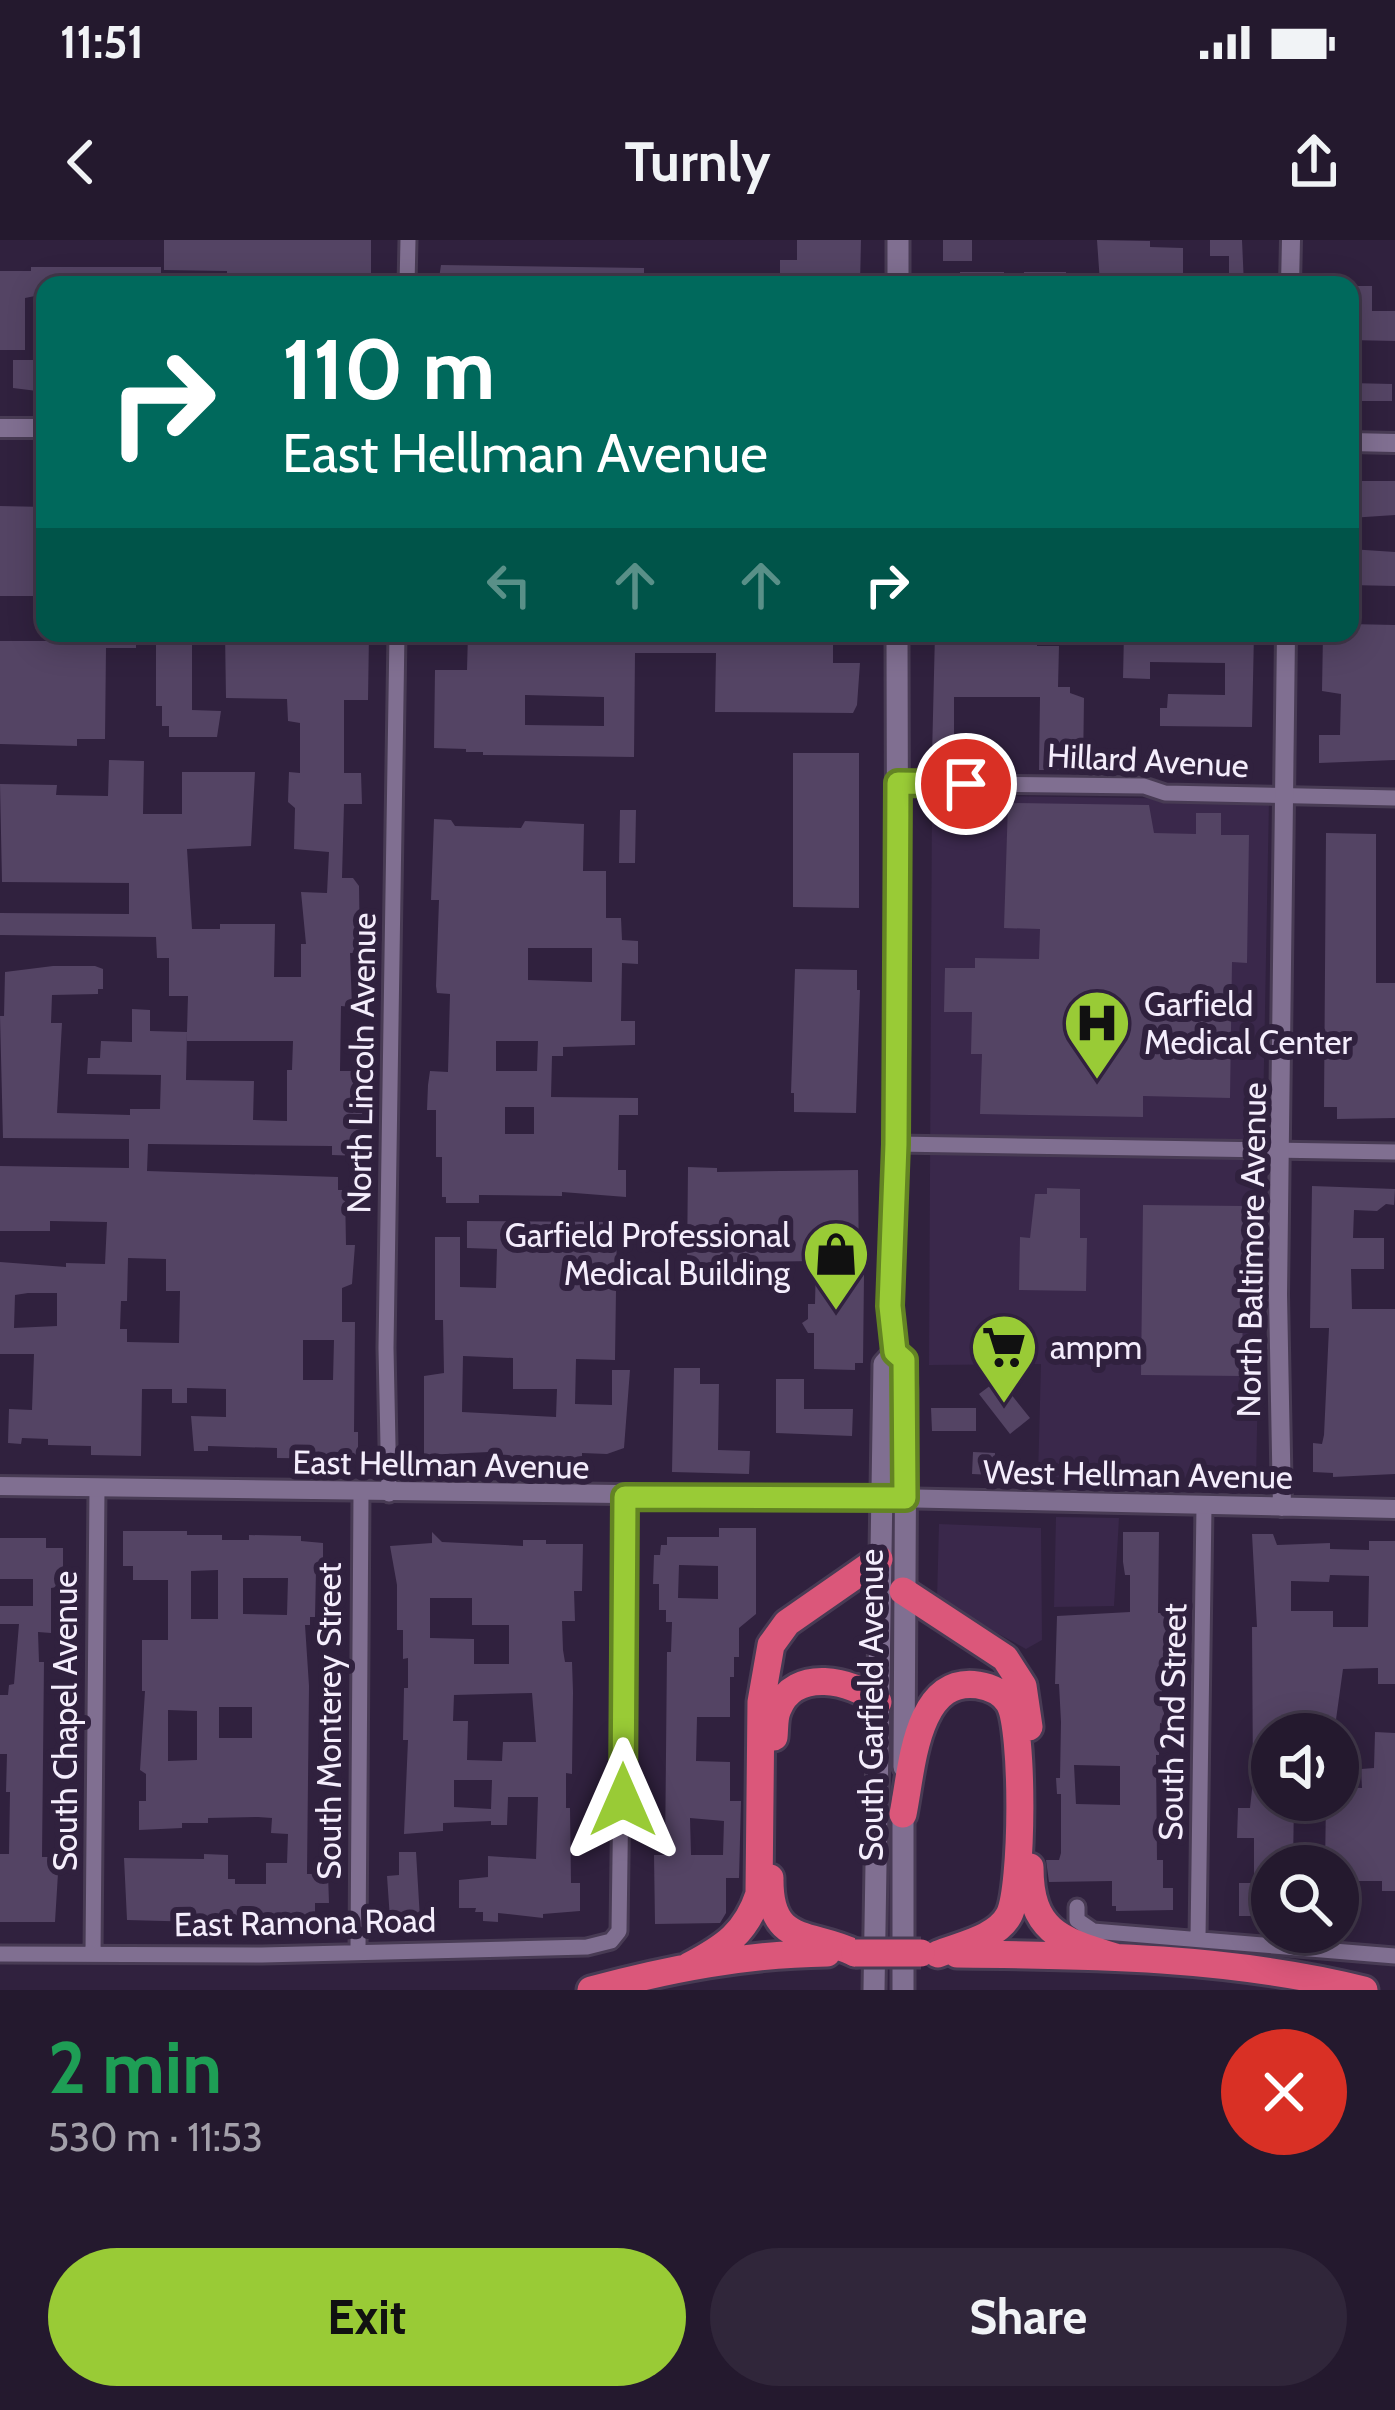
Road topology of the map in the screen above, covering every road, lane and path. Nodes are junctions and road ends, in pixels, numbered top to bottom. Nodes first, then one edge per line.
1 (408, 240) edge
2 (898, 240) edge
3 (1291, 240) edge
4 (407, 276) edge
5 (898, 276) edge
6 (1290, 276) edge
7 (0, 428) edge
8 (36, 428) edge
9 (1359, 442) edge
10 (1395, 443) edge
11 (397, 642) edge
12 (897, 642) edge
13 (1286, 642) edge
14 (898, 783) junction
15 (1286, 796) junction
16 (1395, 797) edge
17 (896, 1144) junction
18 (1282, 1149) junction
19 (1395, 1152) edge
20 (895, 1352) junction
21 (0, 1486) edge
22 (97, 1488) junction
23 (361, 1493) junction
24 (389, 1494) junction
25 (625, 1497) junction
26 (881, 1498) junction
27 (905, 1498) junction
28 (1204, 1506) junction
29 (1282, 1507) junction
30 (1395, 1509) edge
31 (879, 1559) junction
32 (903, 1592) junction
33 (878, 1702) junction
34 (903, 1814) junction
35 (1077, 1907) dead end
36 (1198, 1938) junction
37 (358, 1950) junction
38 (855, 1953) junction
39 (929, 1953) junction
40 (0, 1954) edge
41 (93, 1954) junction
42 (1395, 1956) edge
43 (1115, 1957) junction
44 (689, 1966) junction
45 (590, 1990) edge
46 (874, 1990) edge
47 (903, 1990) edge
48 (1364, 1990) edge

1 - 4 street
2 - 5 main road
3 - 6 street
7 - 8 street
9 - 10 street
11 - 24 street, North Lincoln Avenue
12 - 14 main road
13 - 15 street, North Baltimore Avenue
14 - 15 street, Hillard Avenue
14 - 17 main road
15 - 16 street, Hillard Avenue
15 - 18 street, North Baltimore Avenue
17 - 18 street
17 - 20 main road
18 - 19 street
18 - 29 street, North Baltimore Avenue
20 - 26 main road, South Garfield Avenue
20 - 27 main road, South Garfield Avenue
21 - 22 street, East Hellman Avenue
22 - 23 street, East Hellman Avenue
22 - 41 street, South Chapel Avenue
23 - 24 street, East Hellman Avenue
23 - 37 street, South Monterey Street
24 - 25 street, East Hellman Avenue
25 - 26 street, East Hellman Avenue
25 - 37 street, East Ramona Road
26 - 27 street, West Hellman Avenue
26 - 31 main road, South Garfield Avenue
27 - 28 street, West Hellman Avenue
27 - 32 main road, South Garfield Avenue
28 - 29 street, West Hellman Avenue
28 - 36 street, South 2nd Street
29 - 30 street, West Hellman Avenue
31 - 33 main road, South Garfield Avenue
31 - 44 highway
32 - 34 main road, South Garfield Avenue
32 - 43 highway
33 - 38 highway
33 - 46 main road, South Garfield Avenue
34 - 39 highway
34 - 47 main road, South Garfield Avenue
35 - 36 street
36 - 42 street
37 - 41 street, East Ramona Road
38 - 39 highway, bridge
38 - 44 highway
39 - 43 highway
40 - 41 street, East Ramona Road
43 - 48 highway
44 - 45 highway

